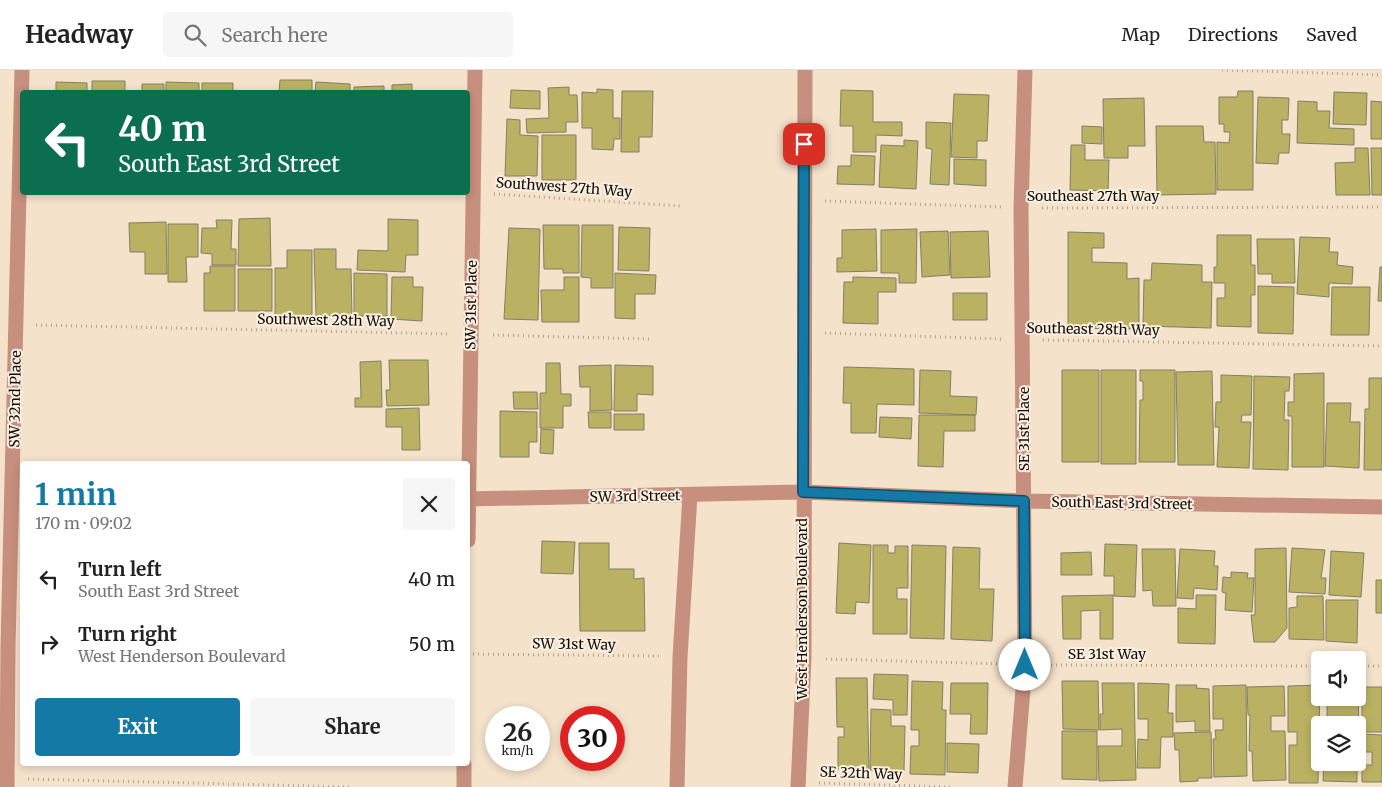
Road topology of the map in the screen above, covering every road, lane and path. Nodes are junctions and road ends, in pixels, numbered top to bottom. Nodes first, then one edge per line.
1 (22, 70) edge
2 (475, 70) edge
3 (805, 70) edge
4 (1025, 70) edge
5 (1222, 70) edge
6 (1382, 75) edge
7 (22, 90) edge
8 (20, 172) edge
9 (473, 193) junction
10 (804, 200) junction
11 (681, 206) dead end
12 (1382, 207) edge
13 (1022, 208) junction
14 (17, 325) junction
15 (804, 333) junction
16 (470, 335) junction
17 (651, 339) dead end
18 (1024, 339) junction
19 (1382, 346) edge
20 (468, 461) edge
21 (12, 488) edge
22 (803, 492) junction
23 (690, 494) junction
24 (470, 499) edge
25 (1024, 501) junction
26 (1382, 507) edge
27 (470, 654) edge
28 (680, 657) junction
29 (804, 658) junction
30 (1025, 665) junction
31 (1311, 666) edge
32 (1366, 666) edge
33 (1382, 666) edge
34 (464, 766) edge
35 (7, 783) edge
36 (798, 785) edge
37 (351, 787) edge
38 (464, 787) edge
39 (677, 787) edge
40 (953, 787) edge
41 (1015, 787) edge

1 - 7 street, SW 32nd Place
2 - 9 street, SW 31st Place
3 - 10 street, West Henderson Boulevard
4 - 13 street, SE 31st Place
5 - 6 path
8 - 14 street, SW 32nd Place
9 - 11 path, Southwest 27th Way
9 - 16 street, SW 31st Place
10 - 13 path, Southeast 27th Way
10 - 15 street, West Henderson Boulevard
12 - 13 path, Southeast 27th Way
13 - 18 street, SE 31st Place
14 - 16 path, Southwest 28th Way
14 - 21 street, SW 32nd Place
15 - 18 path, Southeast 28th Way
15 - 22 street, West Henderson Boulevard
16 - 17 path, Southwest 28th Way
16 - 20 street, SW 31st Place
18 - 19 path, Southeast 28th Way
18 - 25 street, SE 31st Place
21 - 35 street, SW 32nd Place
22 - 23 street, SW 3rd Street
22 - 25 street, South East 3rd Street
22 - 29 street, West Henderson Boulevard
23 - 24 street, SW 3rd Street
23 - 28 street
25 - 26 street, South East 3rd Street
25 - 30 street, SE 31st Place
27 - 28 path, SW 31st Way
28 - 39 street
29 - 30 path, SE 31st Way
29 - 36 street, West Henderson Boulevard
30 - 31 path, SE 31st Way
30 - 41 street, SE 31st Place
32 - 33 path
34 - 38 street
35 - 37 path
36 - 40 path, SE 32th Way

